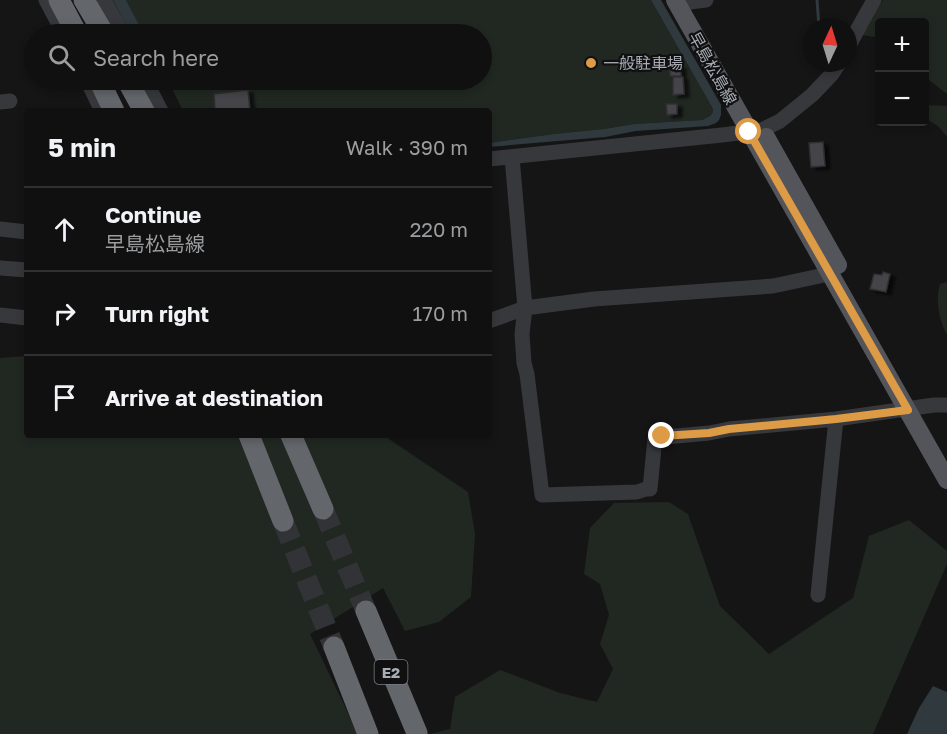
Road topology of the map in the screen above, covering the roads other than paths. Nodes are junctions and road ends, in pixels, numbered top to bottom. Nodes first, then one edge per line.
1 (46, 0) edge
2 (59, 0) edge
3 (84, 0) edge
4 (104, 0) edge
5 (874, 0) edge
6 (690, 1) edge
7 (59, 24) edge
8 (72, 24) edge
9 (98, 24) edge
10 (117, 24) edge
11 (857, 31) edge
12 (833, 72) edge
13 (92, 90) edge
14 (104, 90) edge
15 (132, 90) edge
16 (151, 90) edge
17 (101, 108) edge
18 (113, 108) edge
19 (142, 108) edge
20 (160, 108) edge
21 (755, 131) junction
22 (512, 157) junction
23 (492, 159) edge
24 (0, 229) edge
25 (24, 232) edge
26 (0, 268) edge
27 (24, 270) edge
28 (829, 274) junction
29 (525, 308) junction
30 (0, 315) edge
31 (24, 318) edge
32 (492, 320) edge
33 (947, 405) edge
34 (914, 409) junction
35 (836, 419) junction
36 (250, 438) edge
37 (292, 438) edge
38 (947, 458) edge
39 (947, 480) edge
40 (323, 509) tunnel mouth
41 (283, 521) tunnel mouth
42 (818, 595) dead end
43 (366, 611) tunnel mouth
44 (334, 647) tunnel mouth
45 (417, 733) edge
46 (368, 734) edge

1 - 7 street
2 - 8 highway
3 - 9 highway
4 - 10 street
5 - 11 street
6 - 21 main road, 早島松島線
12 - 21 street
13 - 17 street
14 - 18 highway
15 - 19 highway
16 - 20 street
21 - 22 street
21 - 28 main road, 早島松島線
21 - 34 main road, 早島松島線
22 - 23 street
22 - 29 street
24 - 25 street
26 - 27 street
28 - 29 street
28 - 34 main road, 早島松島線
29 - 32 street
29 - 35 street
30 - 31 street
33 - 34 street
34 - 35 street
34 - 38 main road, 早島松島線
34 - 39 main road, 早島松島線
35 - 42 street
36 - 41 highway
37 - 40 highway
43 - 45 highway, E2
44 - 46 highway, E2

